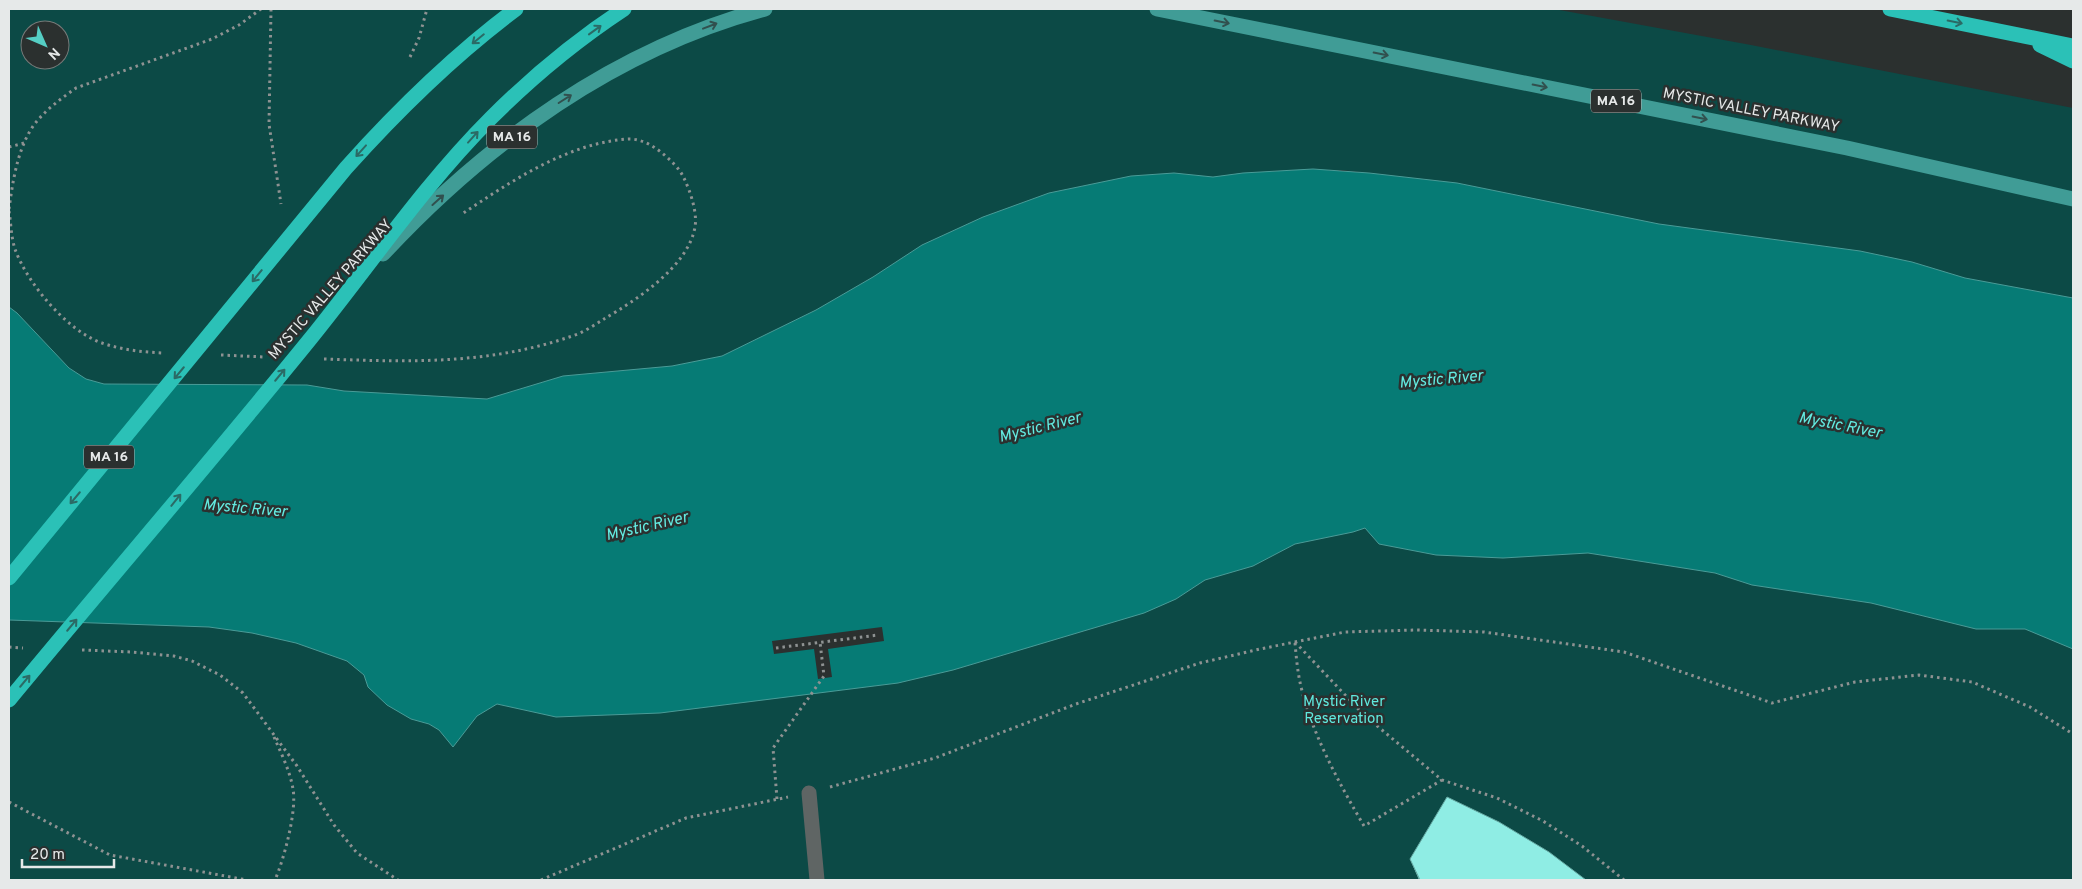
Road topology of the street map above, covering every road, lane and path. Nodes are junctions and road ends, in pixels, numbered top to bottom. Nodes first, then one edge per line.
1 (261, 9) edge
2 (271, 9) edge
3 (426, 9) edge
4 (516, 9) edge
5 (624, 9) edge
6 (765, 9) edge
7 (1157, 9) edge
8 (1890, 9) edge
9 (2020, 35) junction
10 (2073, 46) edge
11 (410, 57) dead end
12 (2073, 62) edge
13 (25, 143) junction
14 (9, 147) edge
15 (2073, 199) edge
16 (280, 204) dead end
17 (9, 210) edge
18 (462, 214) dead end
19 (310, 338) junction
20 (167, 353) dead end
21 (216, 355) dead end
22 (274, 357) dead end
23 (323, 359) dead end
24 (9, 578) edge
25 (878, 635) dead end
26 (820, 642) junction
27 (1295, 642) junction
28 (9, 647) edge
29 (28, 648) dead end
30 (776, 648) dead end
31 (75, 650) dead end
32 (9, 700) edge
33 (270, 730) junction
34 (2073, 734) edge
35 (1442, 780) junction
36 (809, 793) junction
37 (777, 799) junction
38 (9, 802) edge
39 (247, 880) edge
40 (275, 880) edge
41 (398, 880) edge
42 (541, 880) edge
43 (817, 880) edge
44 (1624, 880) edge

1 - 13 path
2 - 16 path
3 - 11 path
4 -> 24 highway, MA 16
19 -> 5 highway
19 -> 6 main road, MYSTIC VALLEY PARKWAY / MA 16
7 -> 15 main road, MYSTIC VALLEY PARKWAY / MA 16
8 -> 9 highway
9 - 10 highway
9 - 12 highway
13 - 14 path
13 - 17 path
17 - 20 path
18 - 23 path
32 -> 19 highway, MYSTIC VALLEY PARKWAY / MA 16
21 - 22 path
25 - 26 path
26 - 30 path
26 - 37 path
27 - 34 path
27 - 35 path
27 - 35 path
27 - 36 path
28 - 29 path
31 - 33 path
33 - 40 path
33 - 41 path
35 - 44 path
36 - 37 path
36 - 43 lane
37 - 42 path
38 - 39 path

